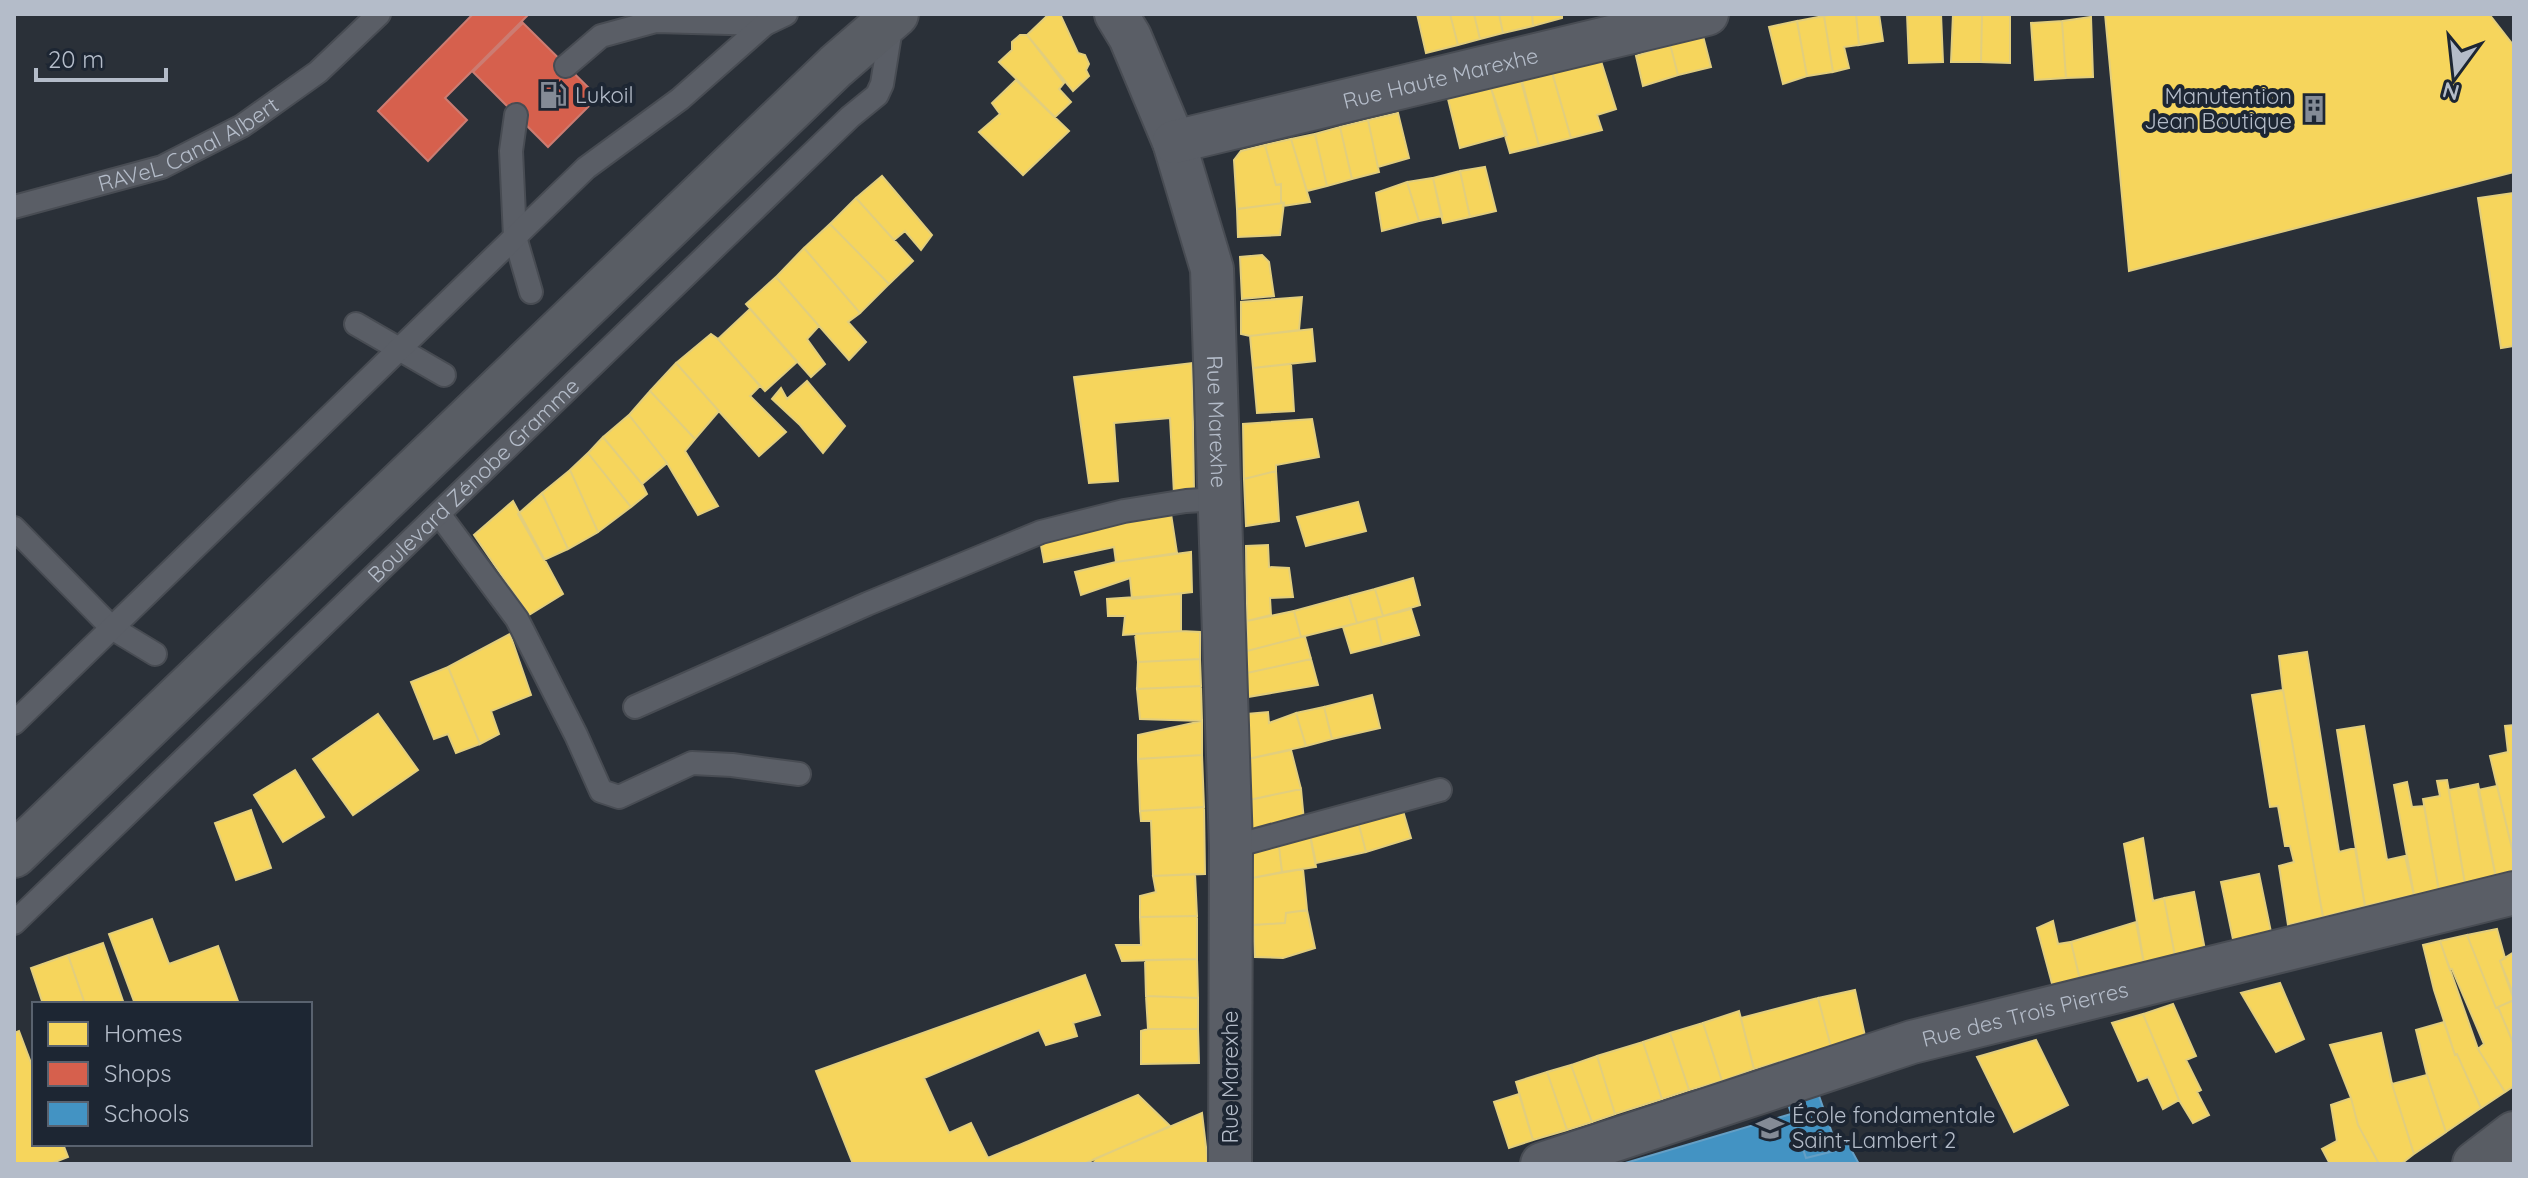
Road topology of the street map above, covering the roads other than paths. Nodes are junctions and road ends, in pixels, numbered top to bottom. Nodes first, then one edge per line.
1 (379, 14) edge
2 (786, 14) edge
3 (1116, 14) edge
4 (1707, 14) edge
5 (894, 16) edge
6 (765, 24) junction
7 (566, 66) dead end
8 (516, 115) dead end
9 (1174, 142) junction
10 (14, 207) edge
11 (515, 237) junction
12 (531, 292) dead end
13 (356, 324) dead end
14 (399, 349) junction
15 (444, 375) dead end
16 (1219, 499) junction
17 (439, 514) junction
18 (14, 528) edge
19 (112, 628) junction
20 (155, 654) dead end
21 (635, 707) dead end
22 (14, 723) edge
23 (799, 774) dead end
24 (1440, 790) dead end
25 (1231, 847) junction
26 (14, 855) edge
27 (2514, 893) edge
28 (14, 923) edge
29 (2514, 1134) edge
30 (1230, 1164) edge
31 (1542, 1164) edge
32 (2475, 1164) edge

1 - 10 lane, RAVeL Canal Albert
2 - 6 lane
3 - 9 street, Rue Marexhe
4 - 9 street, Rue Haute Marexhe
5 - 17 lane, Boulevard Zénobe Gramme
5 - 26 main road, Boulevard Zénobe Gramme
6 - 7 lane
6 - 11 lane
8 - 11 lane
9 - 16 street, Rue Marexhe
11 - 12 lane
11 - 14 lane
13 - 14 lane
14 - 15 lane
14 - 19 lane
16 - 21 lane
16 - 25 street, Rue Marexhe
17 - 23 lane
17 - 28 lane, Boulevard Zénobe Gramme
18 - 19 lane
19 - 20 lane
19 - 22 lane
24 - 25 lane
25 - 30 street, Rue Marexhe
27 - 31 street, Rue des Trois Pierres
29 - 32 main road

